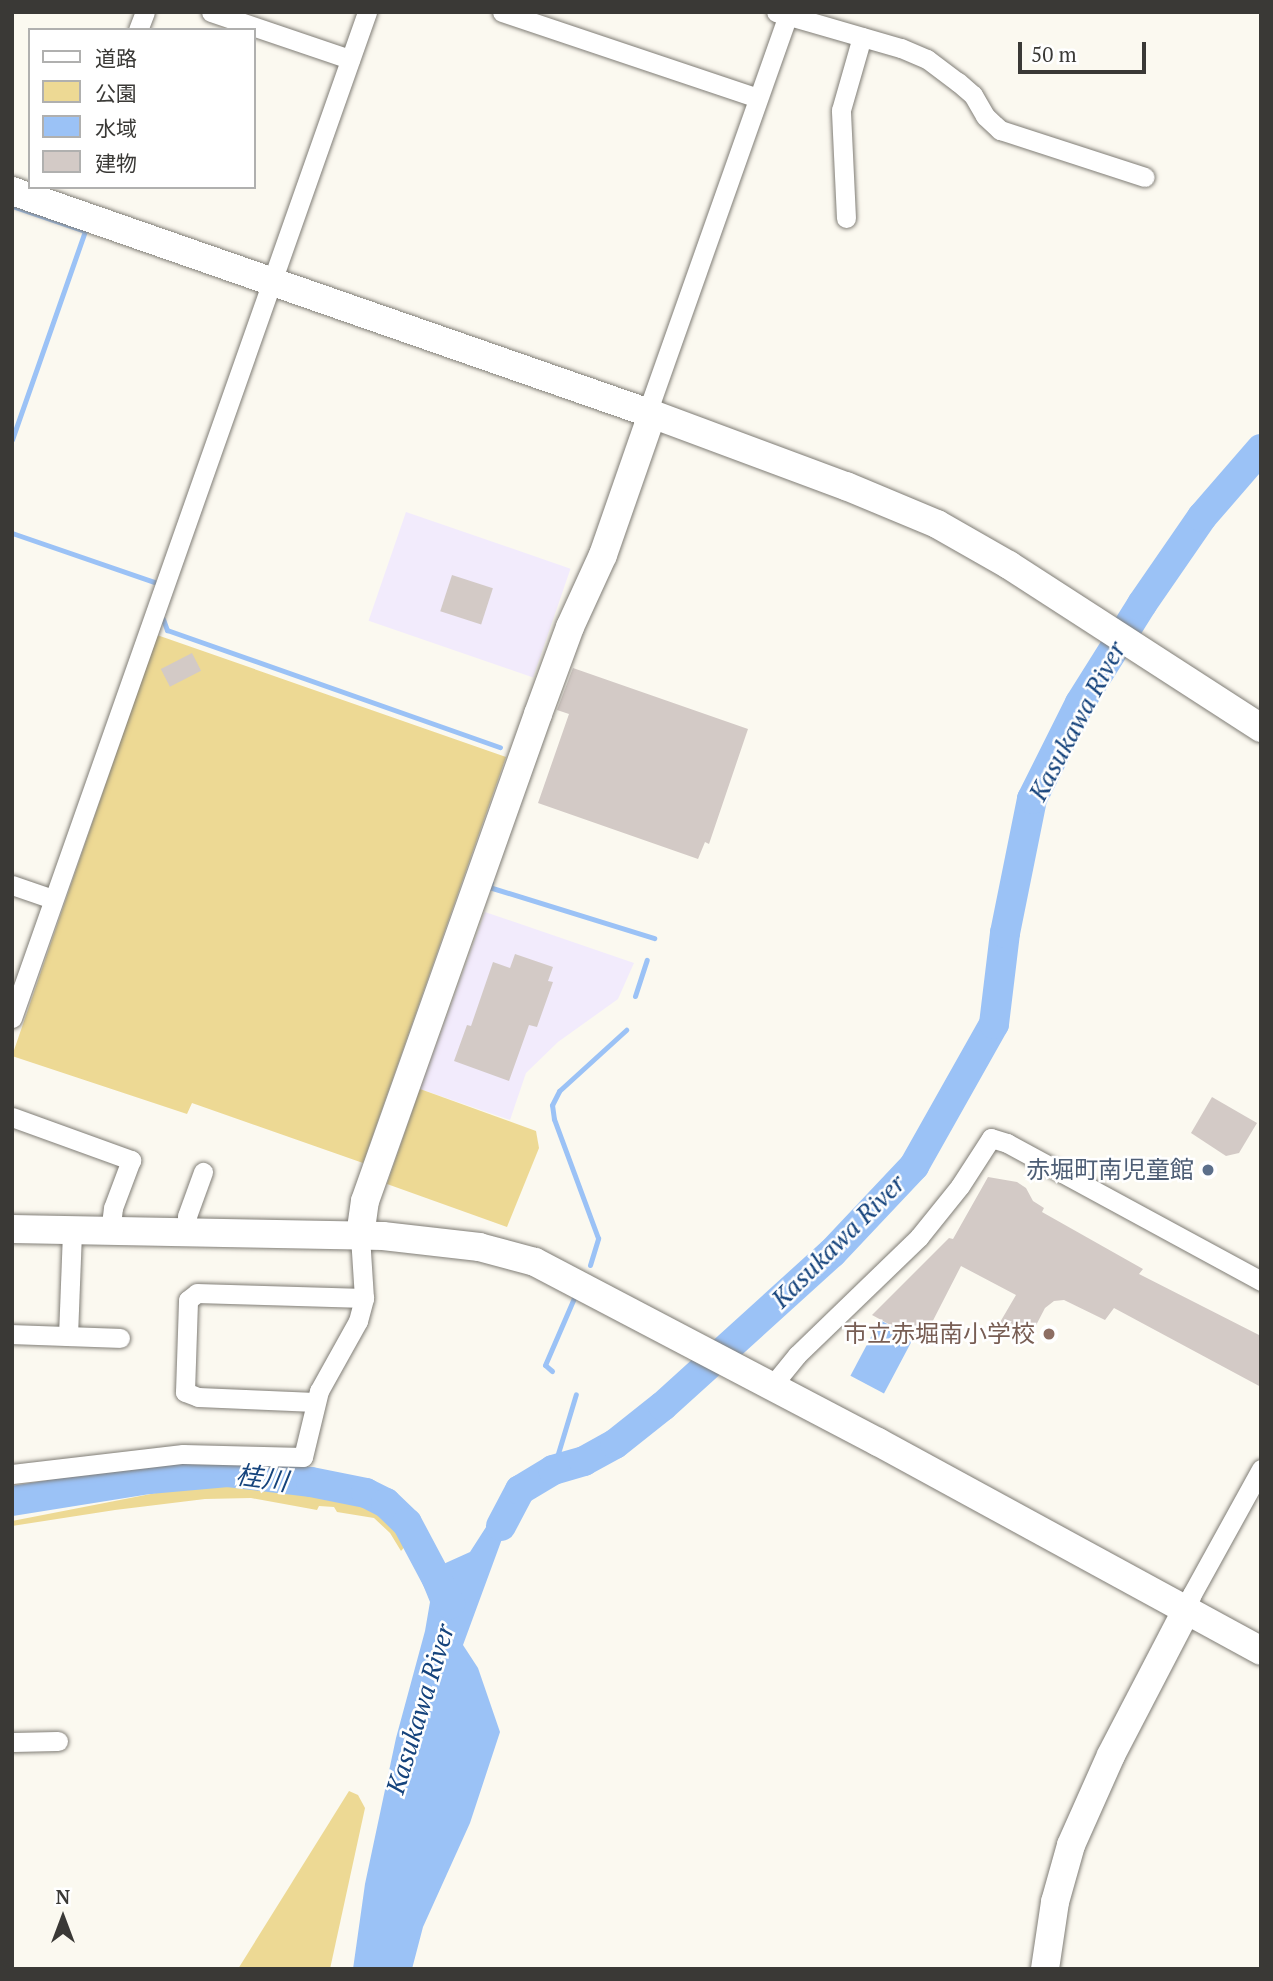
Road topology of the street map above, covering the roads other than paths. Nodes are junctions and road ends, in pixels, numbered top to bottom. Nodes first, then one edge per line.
1 (211, 12) edge
2 (367, 12) edge
3 (502, 12) edge
4 (784, 13) edge
5 (862, 37) junction
6 (350, 59) junction
7 (758, 98) junction
8 (1145, 177) dead end
9 (31, 193) edge
10 (846, 218) dead end
11 (274, 282) junction
12 (650, 413) junction
13 (1261, 727) edge
14 (12, 885) edge
15 (54, 899) junction
16 (12, 1018) edge
17 (12, 1118) edge
18 (203, 1172) dead end
19 (12, 1229) edge
20 (72, 1230) junction
21 (110, 1231) junction
22 (187, 1232) junction
23 (360, 1236) junction
24 (1261, 1282) edge
25 (364, 1298) junction
26 (12, 1334) edge
27 (68, 1336) junction
28 (120, 1338) dead end
29 (763, 1382) junction
30 (315, 1402) junction
31 (1261, 1469) edge
32 (12, 1474) edge
33 (1186, 1611) junction
34 (1261, 1651) edge
35 (58, 1741) dead end
36 (12, 1742) edge
37 (1045, 1969) edge

1 - 6 street
2 - 6 street
3 - 7 street
4 - 5 street
4 - 7 street
5 - 8 street
5 - 10 street
6 - 11 street
7 - 12 street
9 - 11 street
11 - 12 street
11 - 15 street
12 - 13 street
12 - 23 street
14 - 15 street
15 - 16 street
17 - 21 street
18 - 22 street
19 - 20 street
20 - 21 street
20 - 27 street
21 - 22 street
22 - 23 street
23 - 25 street
23 - 29 street
24 - 29 street
25 - 30 street
25 - 30 street
26 - 27 street
27 - 28 street
29 - 33 street
30 - 32 street
31 - 33 street
33 - 34 street
33 - 37 street
35 - 36 street

